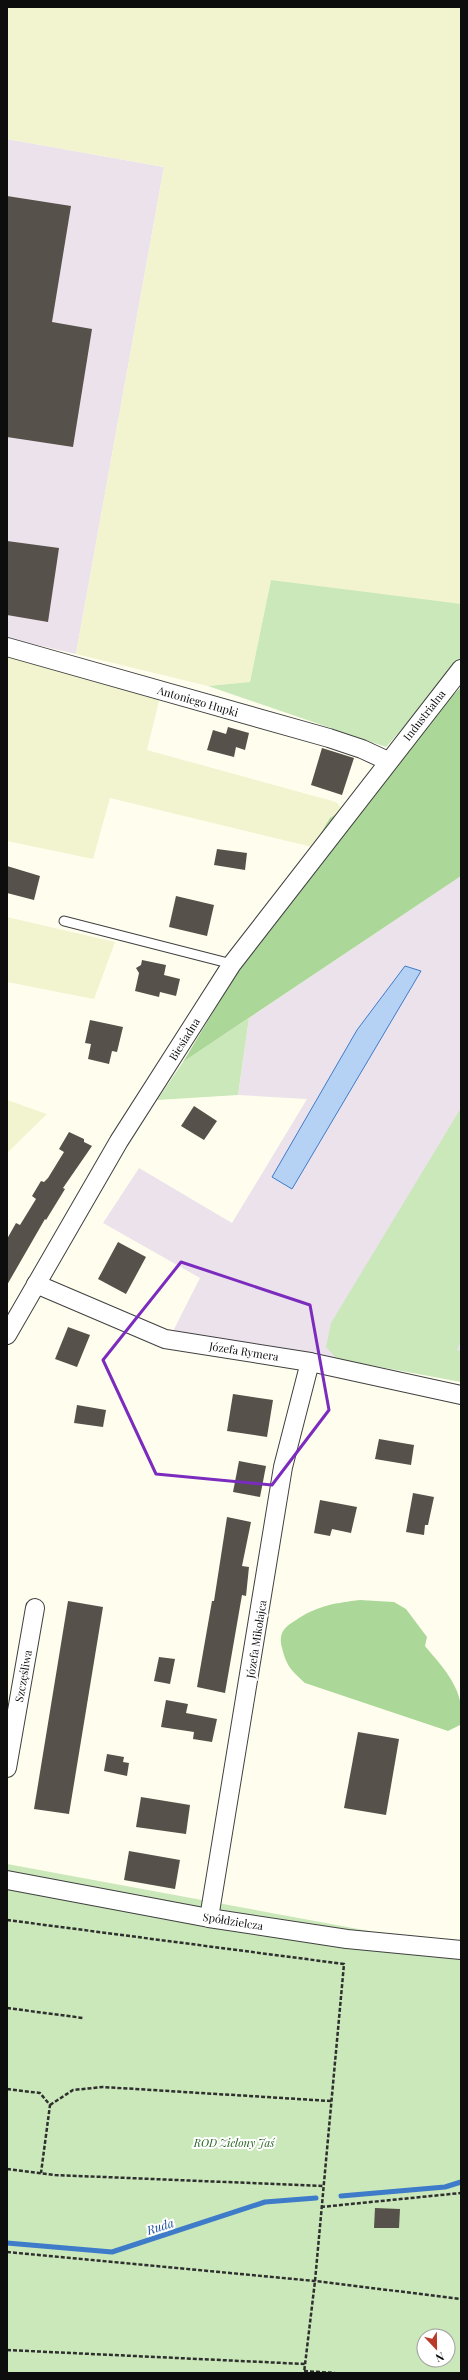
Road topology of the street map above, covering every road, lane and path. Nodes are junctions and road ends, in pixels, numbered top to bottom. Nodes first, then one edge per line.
1 (7, 647) edge
2 (461, 669) edge
3 (388, 761) junction
4 (64, 921) dead end
5 (232, 964) junction
6 (36, 1284) junction
7 (7, 1335) edge
8 (310, 1362) junction
9 (461, 1395) edge
10 (35, 1608) dead end
11 (7, 1768) edge
12 (7, 1880) edge
13 (209, 1918) junction
14 (7, 1920) edge
15 (461, 1950) edge
16 (7, 2008) edge
17 (83, 2018) dead end
18 (7, 2089) edge
19 (331, 2102) junction
20 (50, 2105) junction
21 (7, 2169) edge
22 (41, 2174) junction
23 (323, 2186) junction
24 (461, 2193) edge
25 (321, 2207) junction
26 (7, 2252) edge
27 (315, 2281) junction
28 (461, 2299) edge
29 (7, 2350) edge
30 (305, 2364) junction
31 (304, 2372) edge
32 (335, 2373) edge

1 - 3 street, Antoniego Hupki
2 - 3 street, Industrialna
3 - 5 street, Biesiadna
4 - 5 lane
5 - 6 street, Biesiadna
6 - 7 street, Biesiadna
6 - 8 street, Józefa Rymera
8 - 9 street, Józefa Rymera
8 - 13 street, Józefa Mikołajca
10 - 11 street, Szczęśliwa
12 - 13 street, Spółdzielcza
13 - 15 street, Spółdzielcza
14 - 19 path
16 - 17 path
18 - 20 path
19 - 20 path
19 - 23 path
20 - 22 path
21 - 22 path
22 - 23 path
23 - 25 path
24 - 25 path
25 - 27 path
26 - 27 path
27 - 28 path
27 - 30 path
29 - 30 path
30 - 31 path
31 - 32 path

